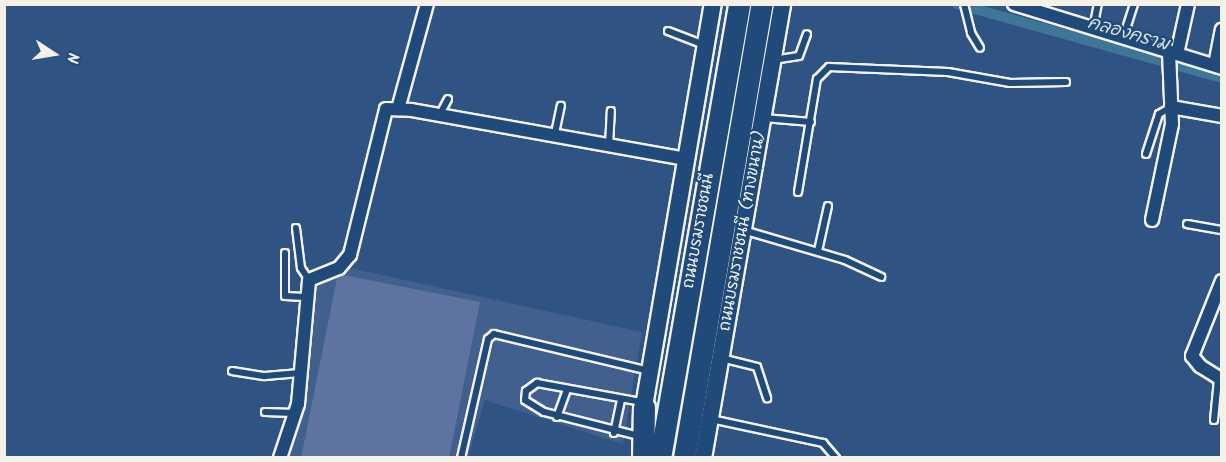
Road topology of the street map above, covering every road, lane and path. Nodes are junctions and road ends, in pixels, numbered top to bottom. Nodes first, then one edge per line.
1 (427, 4) edge
2 (713, 4) edge
3 (739, 4) edge
4 (762, 4) edge
5 (782, 4) edge
6 (1014, 4) edge
7 (1098, 4) edge
8 (1134, 4) edge
9 (1188, 4) edge
10 (964, 7) edge
11 (1093, 29) junction
12 (1221, 30) edge
13 (668, 31) dead end
14 (807, 34) dead end
15 (1123, 38) junction
16 (706, 45) junction
17 (980, 48) dead end
18 (1171, 58) junction
19 (772, 60) junction
20 (1218, 66) edge
21 (1066, 82) dead end
22 (448, 99) dead end
23 (561, 106) dead end
24 (1171, 107) junction
25 (398, 109) junction
26 (611, 111) dead end
27 (439, 116) junction
28 (1221, 116) edge
29 (762, 118) junction
30 (811, 122) junction
31 (554, 138) junction
32 (609, 146) junction
33 (1146, 154) dead end
34 (687, 159) junction
35 (798, 192) dead end
36 (828, 206) dead end
37 (1152, 220) dead end
38 (1187, 224) dead end
39 (296, 228) dead end
40 (743, 230) junction
41 (1221, 230) edge
42 (818, 251) junction
43 (285, 253) dead end
44 (881, 277) dead end
45 (309, 280) junction
46 (1221, 281) edge
47 (304, 297) junction
48 (721, 357) junction
49 (232, 371) dead end
50 (650, 371) junction
51 (300, 373) junction
52 (1220, 379) edge
53 (567, 389) junction
54 (767, 398) dead end
55 (621, 399) junction
56 (644, 405) junction
57 (265, 412) dead end
58 (295, 413) junction
59 (557, 417) junction
60 (710, 419) junction
61 (1214, 420) dead end
62 (614, 433) junction
63 (639, 436) junction
64 (686, 452) edge
65 (280, 458) edge
66 (461, 458) edge
67 (635, 458) edge
68 (644, 458) edge
69 (660, 458) edge
70 (703, 458) edge
71 (836, 458) edge

1 - 25 street
2 - 16 main road
3 - 69 highway, ถนนบรมราชชนนี
4 - 64 highway, ถนนบรมราชชนนี
5 - 19 main road, ถนนบรมราชชนนี (ทางขนาน)
6 - 11 street
7 - 11 lane
8 - 15 lane
9 - 18 street
10 - 17 lane
11 - 15 street
12 - 20 street
13 - 16 lane
14 - 19 lane
15 - 18 street
16 - 34 main road
18 - 20 street
18 - 24 street
19 - 29 main road, ถนนบรมราชชนนี (ทางขนาน)
21 - 30 lane
22 - 27 lane
23 - 31 lane
24 - 28 street
24 - 33 lane
24 - 37 street
25 - 27 street
25 - 45 street
26 - 32 lane
27 - 31 street
29 - 30 lane
29 - 40 main road, ถนนบรมราชชนนี (ทางขนาน)
30 - 35 lane
31 - 32 street
32 - 34 street
34 - 50 main road
36 - 42 lane
38 - 41 lane
39 - 45 lane
40 - 42 lane
40 - 48 main road, ถนนบรมราชชนนี (ทางขนาน)
42 - 44 lane
43 - 47 lane
45 - 47 street
46 - 52 street
47 - 51 street
48 - 54 lane
48 - 60 main road, ถนนบรมราชชนนี (ทางขนาน)
49 - 51 lane
50 - 56 main road
50 - 66 lane
51 - 58 street
52 - 61 lane
53 - 55 lane
53 - 59 lane
53 - 59 lane
55 - 56 lane
55 - 62 lane
56 - 63 main road
56 - 68 highway
57 - 58 lane
58 - 65 street
59 - 62 lane
60 - 70 main road, ถนนบรมราชชนนี (ทางขนาน)
60 - 71 lane
62 - 63 lane
63 - 67 main road

